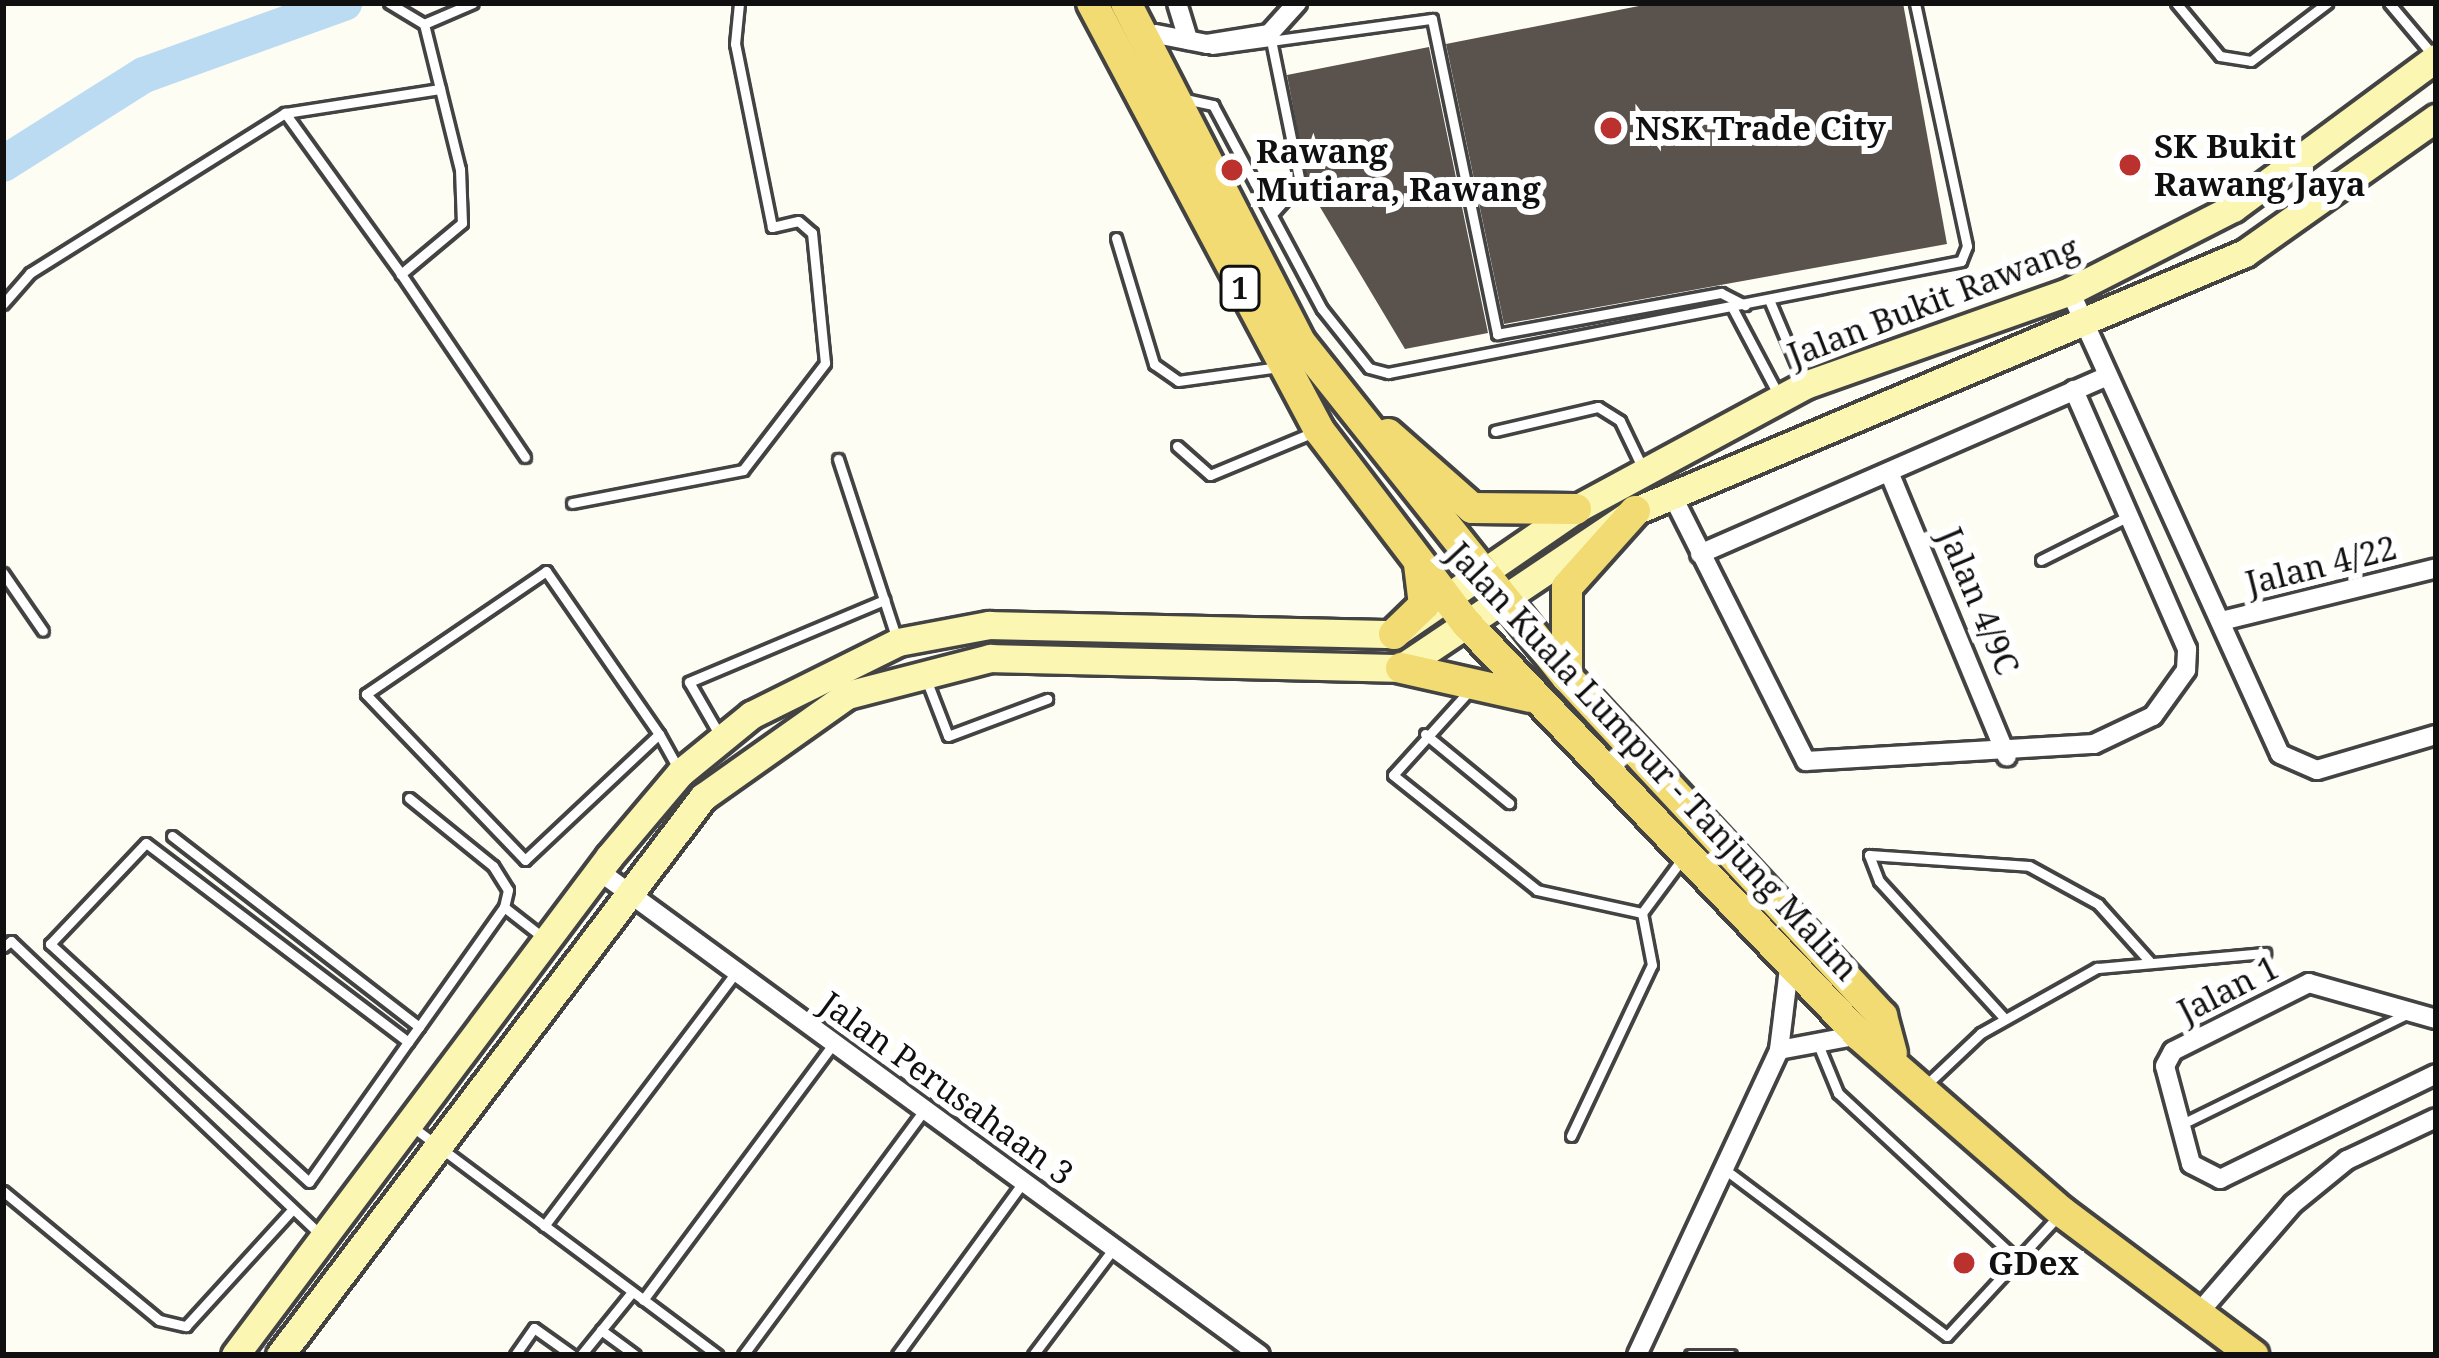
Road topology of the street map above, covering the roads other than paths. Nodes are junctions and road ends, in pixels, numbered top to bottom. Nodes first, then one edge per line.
1 (389, 3) edge
2 (473, 3) edge
3 (739, 3) edge
4 (1092, 3) edge
5 (1126, 3) edge
6 (1138, 3) edge
7 (1177, 3) edge
8 (1915, 3) edge
9 (2176, 3) edge
10 (2327, 3) edge
11 (2390, 3) edge
12 (1294, 5) edge
13 (424, 24) junction
14 (1156, 34) junction
15 (1188, 40) junction
16 (1272, 45) junction
17 (2436, 58) edge
18 (440, 89) junction
19 (2389, 96) junction
20 (1174, 101) junction
21 (286, 113) junction
22 (2431, 133) edge
23 (1274, 212) junction
24 (1117, 238) dead end
25 (401, 274) junction
26 (2070, 292) junction
27 (1770, 302) junction
28 (3, 304) edge
29 (1748, 306) junction
30 (1733, 309) junction
31 (2086, 329) junction
32 (1290, 355) junction
33 (2107, 376) junction
34 (2074, 391) junction
35 (1793, 392) junction
36 (1852, 418) junction
37 (1319, 430) junction
38 (1495, 431) dead end
39 (1178, 446) dead end
40 (525, 457) dead end
41 (838, 459) dead end
42 (1643, 470) junction
43 (1888, 472) junction
44 (1672, 495) junction
45 (572, 503) dead end
46 (1576, 509) junction
47 (1635, 511) junction
48 (2132, 515) junction
49 (1700, 554) junction
50 (1414, 557) junction
51 (2041, 560) dead end
52 (2436, 568) edge
53 (3, 573) edge
54 (1490, 584) junction
55 (1448, 598) junction
56 (884, 600) junction
57 (2221, 621) junction
58 (1467, 624) junction
59 (1061, 625) junction
60 (43, 631) dead end
61 (1394, 634) junction
62 (898, 642) junction
63 (1062, 658) junction
64 (1401, 668) junction
65 (924, 674) junction
66 (1567, 677) junction
67 (1480, 678) junction
68 (1046, 699) dead end
69 (1547, 706) junction
70 (659, 734) junction
71 (1425, 734) junction
72 (2436, 735) edge
73 (722, 739) junction
74 (2007, 757) junction
75 (680, 773) junction
76 (409, 799) dead end
77 (1509, 803) dead end
78 (172, 836) dead end
79 (1687, 854) junction
80 (599, 871) junction
81 (626, 890) junction
82 (504, 907) junction
83 (1642, 913) junction
84 (547, 940) junction
85 (3, 947) edge
86 (2265, 953) dead end
87 (1790, 960) junction
88 (2150, 962) junction
89 (736, 971) junction
90 (2414, 1011) junction
91 (2005, 1018) junction
92 (2436, 1018) edge
93 (419, 1027) junction
94 (1859, 1035) junction
95 (409, 1042) junction
96 (834, 1042) junction
97 (1817, 1042) junction
98 (1779, 1050) junction
99 (1892, 1053) junction
100 (2436, 1074) edge
101 (1924, 1087) junction
102 (925, 1109) junction
103 (2436, 1118) edge
104 (407, 1123) junction
105 (2182, 1124) junction
106 (2327, 1125) junction
107 (1571, 1136) dead end
108 (435, 1144) junction
109 (2347, 1160) junction
110 (1726, 1171) junction
111 (1024, 1181) junction
112 (3, 1191) edge
113 (290, 1212) junction
114 (2062, 1212) junction
115 (544, 1226) junction
116 (322, 1237) junction
117 (1114, 1248) junction
118 (2021, 1263) junction
119 (632, 1292) junction
120 (643, 1300) junction
121 (2196, 1316) junction
122 (601, 1330) junction
123 (235, 1355) edge
124 (280, 1355) edge
125 (515, 1355) edge
126 (577, 1355) edge
127 (635, 1355) edge
128 (717, 1355) edge
129 (743, 1355) edge
130 (897, 1355) edge
131 (1033, 1355) edge
132 (1260, 1355) edge
133 (1637, 1355) edge
134 (1690, 1355) edge
135 (1731, 1355) edge
136 (2253, 1355) edge

1 - 13 lane
2 - 13 lane
3 - 45 lane
4 - 32 main road, Jalan Kuala Lumpur - Tanjung Malim / 1
5 - 20 main road, Jalan Kuala Lumpur - Tanjung Malim / 1
6 - 14 lane
7 - 15 street
8 - 27 lane
9 - 10 lane
11 - 17 lane
12 - 15 street
13 - 18 lane
14 - 15 street
14 - 16 lane
16 - 23 lane
16 - 29 lane
17 - 19 street, Jalan Bukit Rawang
18 - 21 lane
18 - 25 lane
19 - 22 street
19 - 26 street, Jalan Bukit Rawang
20 - 23 lane
20 - 32 main road, Jalan Kuala Lumpur - Tanjung Malim / 1
21 - 25 lane
21 - 28 lane
22 - 31 street, Jalan Bukit Rawang
23 - 30 lane
24 - 32 lane
25 - 40 lane
26 - 31 street
26 - 35 street, Jalan Bukit Rawang
27 - 29 lane
27 - 35 lane
29 - 30 lane
30 - 35 lane
31 - 33 street
31 - 36 street, Jalan Bukit Rawang
32 - 37 main road, Jalan Kuala Lumpur - Tanjung Malim / 1
32 - 46 main road
32 - 54 main road, Jalan Kuala Lumpur - Tanjung Malim / 1
33 - 34 street
33 - 57 street
34 - 43 street
34 - 48 street
35 - 36 street
35 - 42 street, Jalan Bukit Rawang
36 - 44 street, Jalan Bukit Rawang
37 - 39 lane
37 - 50 main road, Jalan Kuala Lumpur - Tanjung Malim / 1
38 - 42 lane
41 - 56 lane
42 - 46 street, Jalan Bukit Rawang
43 - 49 street
43 - 74 street, Jalan 4/9C
44 - 47 street, Jalan Bukit Rawang
44 - 49 street
46 - 54 street, Jalan Bukit Rawang
47 - 54 street, Jalan Bukit Rawang
47 - 66 main road
48 - 51 lane
48 - 74 street
49 - 74 street
50 - 55 main road, Jalan Kuala Lumpur - Tanjung Malim / 1
50 - 61 main road
52 - 57 street, Jalan 4/22
53 - 60 lane
54 - 55 street, Jalan Bukit Rawang
54 - 58 street, Jalan Bukit Rawang
54 - 66 main road, Jalan Kuala Lumpur - Tanjung Malim / 1
55 - 58 main road, Jalan Kuala Lumpur - Tanjung Malim / 1
55 - 61 street, Jalan Bukit Rawang
56 - 62 lane
56 - 73 lane
57 - 72 street
58 - 64 street, Jalan Bukit Rawang
58 - 69 main road, Jalan Kuala Lumpur - Tanjung Malim / 1
59 - 61 street
59 - 62 street
59 - 63 street
62 - 73 street
63 - 64 street
63 - 65 street
64 - 67 main road
65 - 68 lane
65 - 81 street
66 - 99 main road, Jalan Kuala Lumpur - Tanjung Malim / 1
67 - 69 main road
67 - 71 lane
69 - 79 main road, Jalan Kuala Lumpur - Tanjung Malim / 1
70 - 70 lane
70 - 75 lane
71 - 77 lane
71 - 83 lane
73 - 75 street
75 - 80 street
76 - 82 lane
78 - 93 lane
79 - 83 lane
79 - 87 main road, Jalan Kuala Lumpur - Tanjung Malim / 1
80 - 81 street, Jalan Perusahaan 3
80 - 84 street
81 - 89 street, Jalan Perusahaan 3
81 - 108 street
82 - 84 lane
82 - 93 lane
83 - 107 lane
84 - 104 street
85 - 113 lane
86 - 88 lane
87 - 94 main road, Jalan Kuala Lumpur - Tanjung Malim / 1
87 - 98 street
88 - 91 lane
88 - 91 lane
89 - 96 street, Jalan Perusahaan 3
89 - 115 lane
90 - 92 street, Jalan 1
90 - 105 lane
90 - 105 street, Jalan 1
91 - 101 lane
93 - 95 lane
94 - 97 street
94 - 99 main road, Jalan Kuala Lumpur - Tanjung Malim / 1
95 - 95 lane
96 - 102 street, Jalan Perusahaan 3
96 - 120 lane
97 - 98 street
97 - 118 lane
98 - 110 street
99 - 101 main road, Jalan Kuala Lumpur - Tanjung Malim / 1
100 - 106 street, Jalan 1
101 - 114 main road, Jalan Kuala Lumpur - Tanjung Malim / 1
102 - 111 street, Jalan Perusahaan 3
102 - 129 lane
103 - 109 street
104 - 108 lane
104 - 116 street
105 - 106 street, Jalan 1
106 - 109 street
108 - 115 lane
108 - 124 street
109 - 121 street
110 - 118 lane
110 - 133 street
111 - 117 street, Jalan Perusahaan 3
111 - 130 lane
112 - 113 lane
113 - 116 lane
114 - 118 lane
114 - 121 main road, Jalan Kuala Lumpur - Tanjung Malim / 1
115 - 119 lane
116 - 123 street
117 - 131 lane
117 - 132 street, Jalan Perusahaan 3
119 - 120 lane
119 - 122 lane
120 - 128 lane
121 - 136 main road, Jalan Kuala Lumpur - Tanjung Malim / 1
122 - 126 lane
122 - 127 lane
125 - 126 lane
134 - 135 lane

